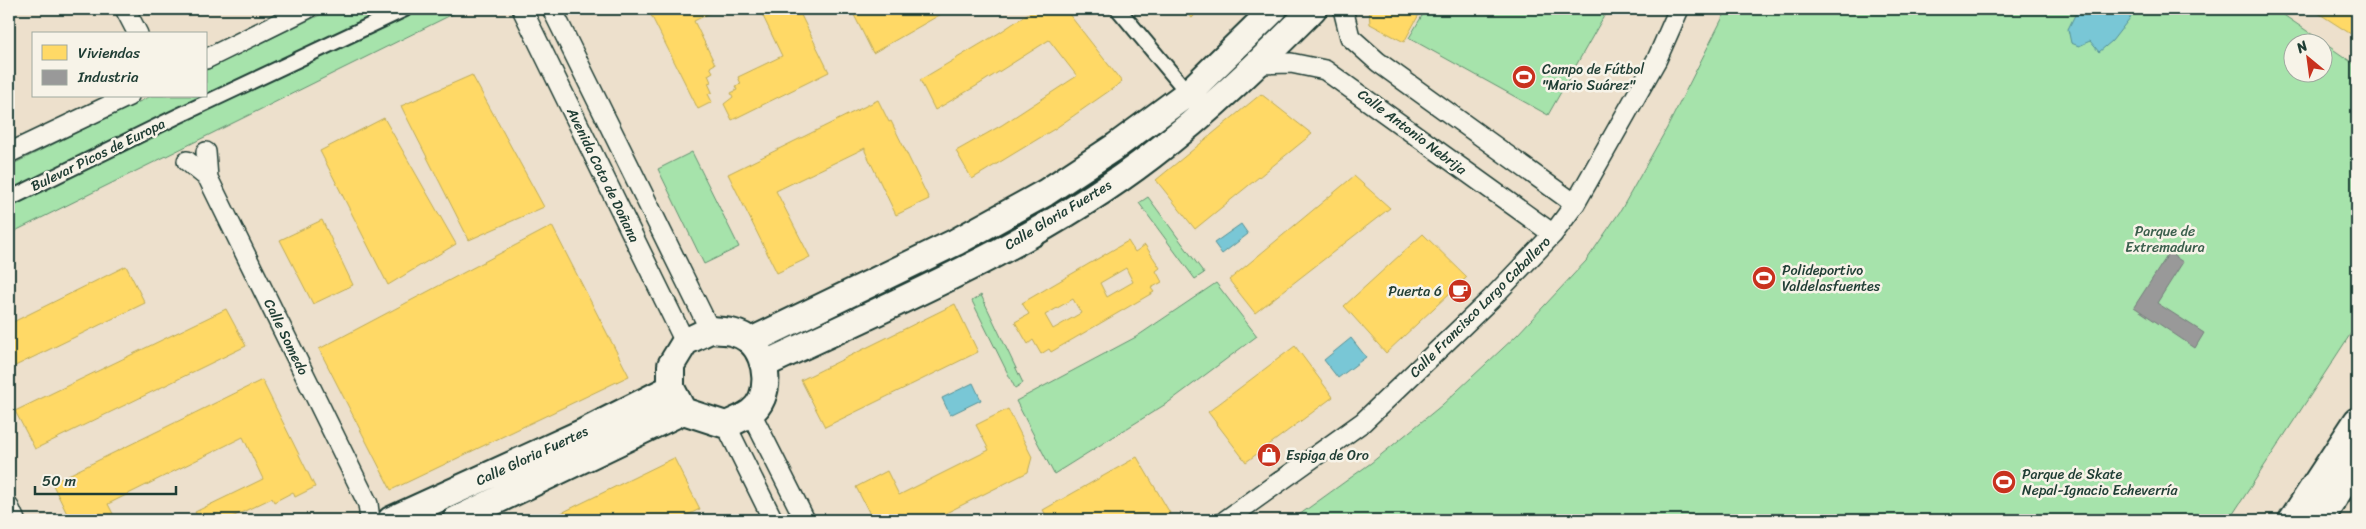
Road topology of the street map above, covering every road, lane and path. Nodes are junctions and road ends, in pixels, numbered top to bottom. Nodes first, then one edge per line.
1 (125, 9) edge
2 (307, 9) edge
3 (405, 9) edge
4 (522, 9) edge
5 (552, 9) edge
6 (1118, 9) edge
7 (1274, 9) edge
8 (1312, 9) edge
9 (1343, 9) edge
10 (1679, 9) edge
11 (137, 32) edge
12 (208, 58) edge
13 (1259, 64) junction
14 (1188, 93) junction
15 (124, 98) edge
16 (206, 152) dead end
17 (9, 153) edge
18 (187, 161) dead end
19 (208, 178) junction
20 (9, 199) edge
21 (1575, 204) junction
22 (1553, 234) junction
23 (710, 330) junction
24 (751, 341) junction
25 (685, 342) junction
26 (765, 364) junction
27 (671, 388) junction
28 (683, 411) junction
29 (752, 413) junction
30 (2357, 421) edge
31 (726, 425) junction
32 (2357, 463) edge
33 (9, 507) edge
34 (369, 512) edge
35 (15, 520) edge
36 (391, 520) edge
37 (456, 520) edge
38 (773, 520) edge
39 (805, 520) edge
40 (1226, 520) edge
41 (2292, 520) edge
42 (2320, 520) edge

1 - 11 street
2 - 12 street
3 - 20 street, Bulevar Picos de Europa
4 - 25 street, Avenida Coto de Doñana
5 - 23 street, Avenida Coto de Doñana
6 - 14 street
7 - 14 main road, Calle Gloria Fuertes
8 - 13 main road, Calle Gloria Fuertes
9 - 21 street
10 - 21 street, Calle Francisco Largo Caballero
13 - 22 street, Calle Antonio Nebrija
13 - 26 main road, Calle Gloria Fuertes
14 - 24 main road, Calle Gloria Fuertes
15 - 17 street
16 - 19 street, Calle Somedo
18 - 19 street
19 - 34 street, Calle Somedo
21 - 22 street, Calle Francisco Largo Caballero
22 - 40 street, Calle Francisco Largo Caballero
23 - 24 main road
23 - 25 main road
24 - 26 main road
25 - 27 main road
26 - 29 main road
27 - 28 main road
27 - 36 main road, Calle Gloria Fuertes
28 - 31 main road
28 - 37 main road, Calle Gloria Fuertes
29 - 31 main road
29 - 39 street
30 - 41 main road
31 - 38 street
32 - 42 main road
33 - 35 street
34 - 36 street

